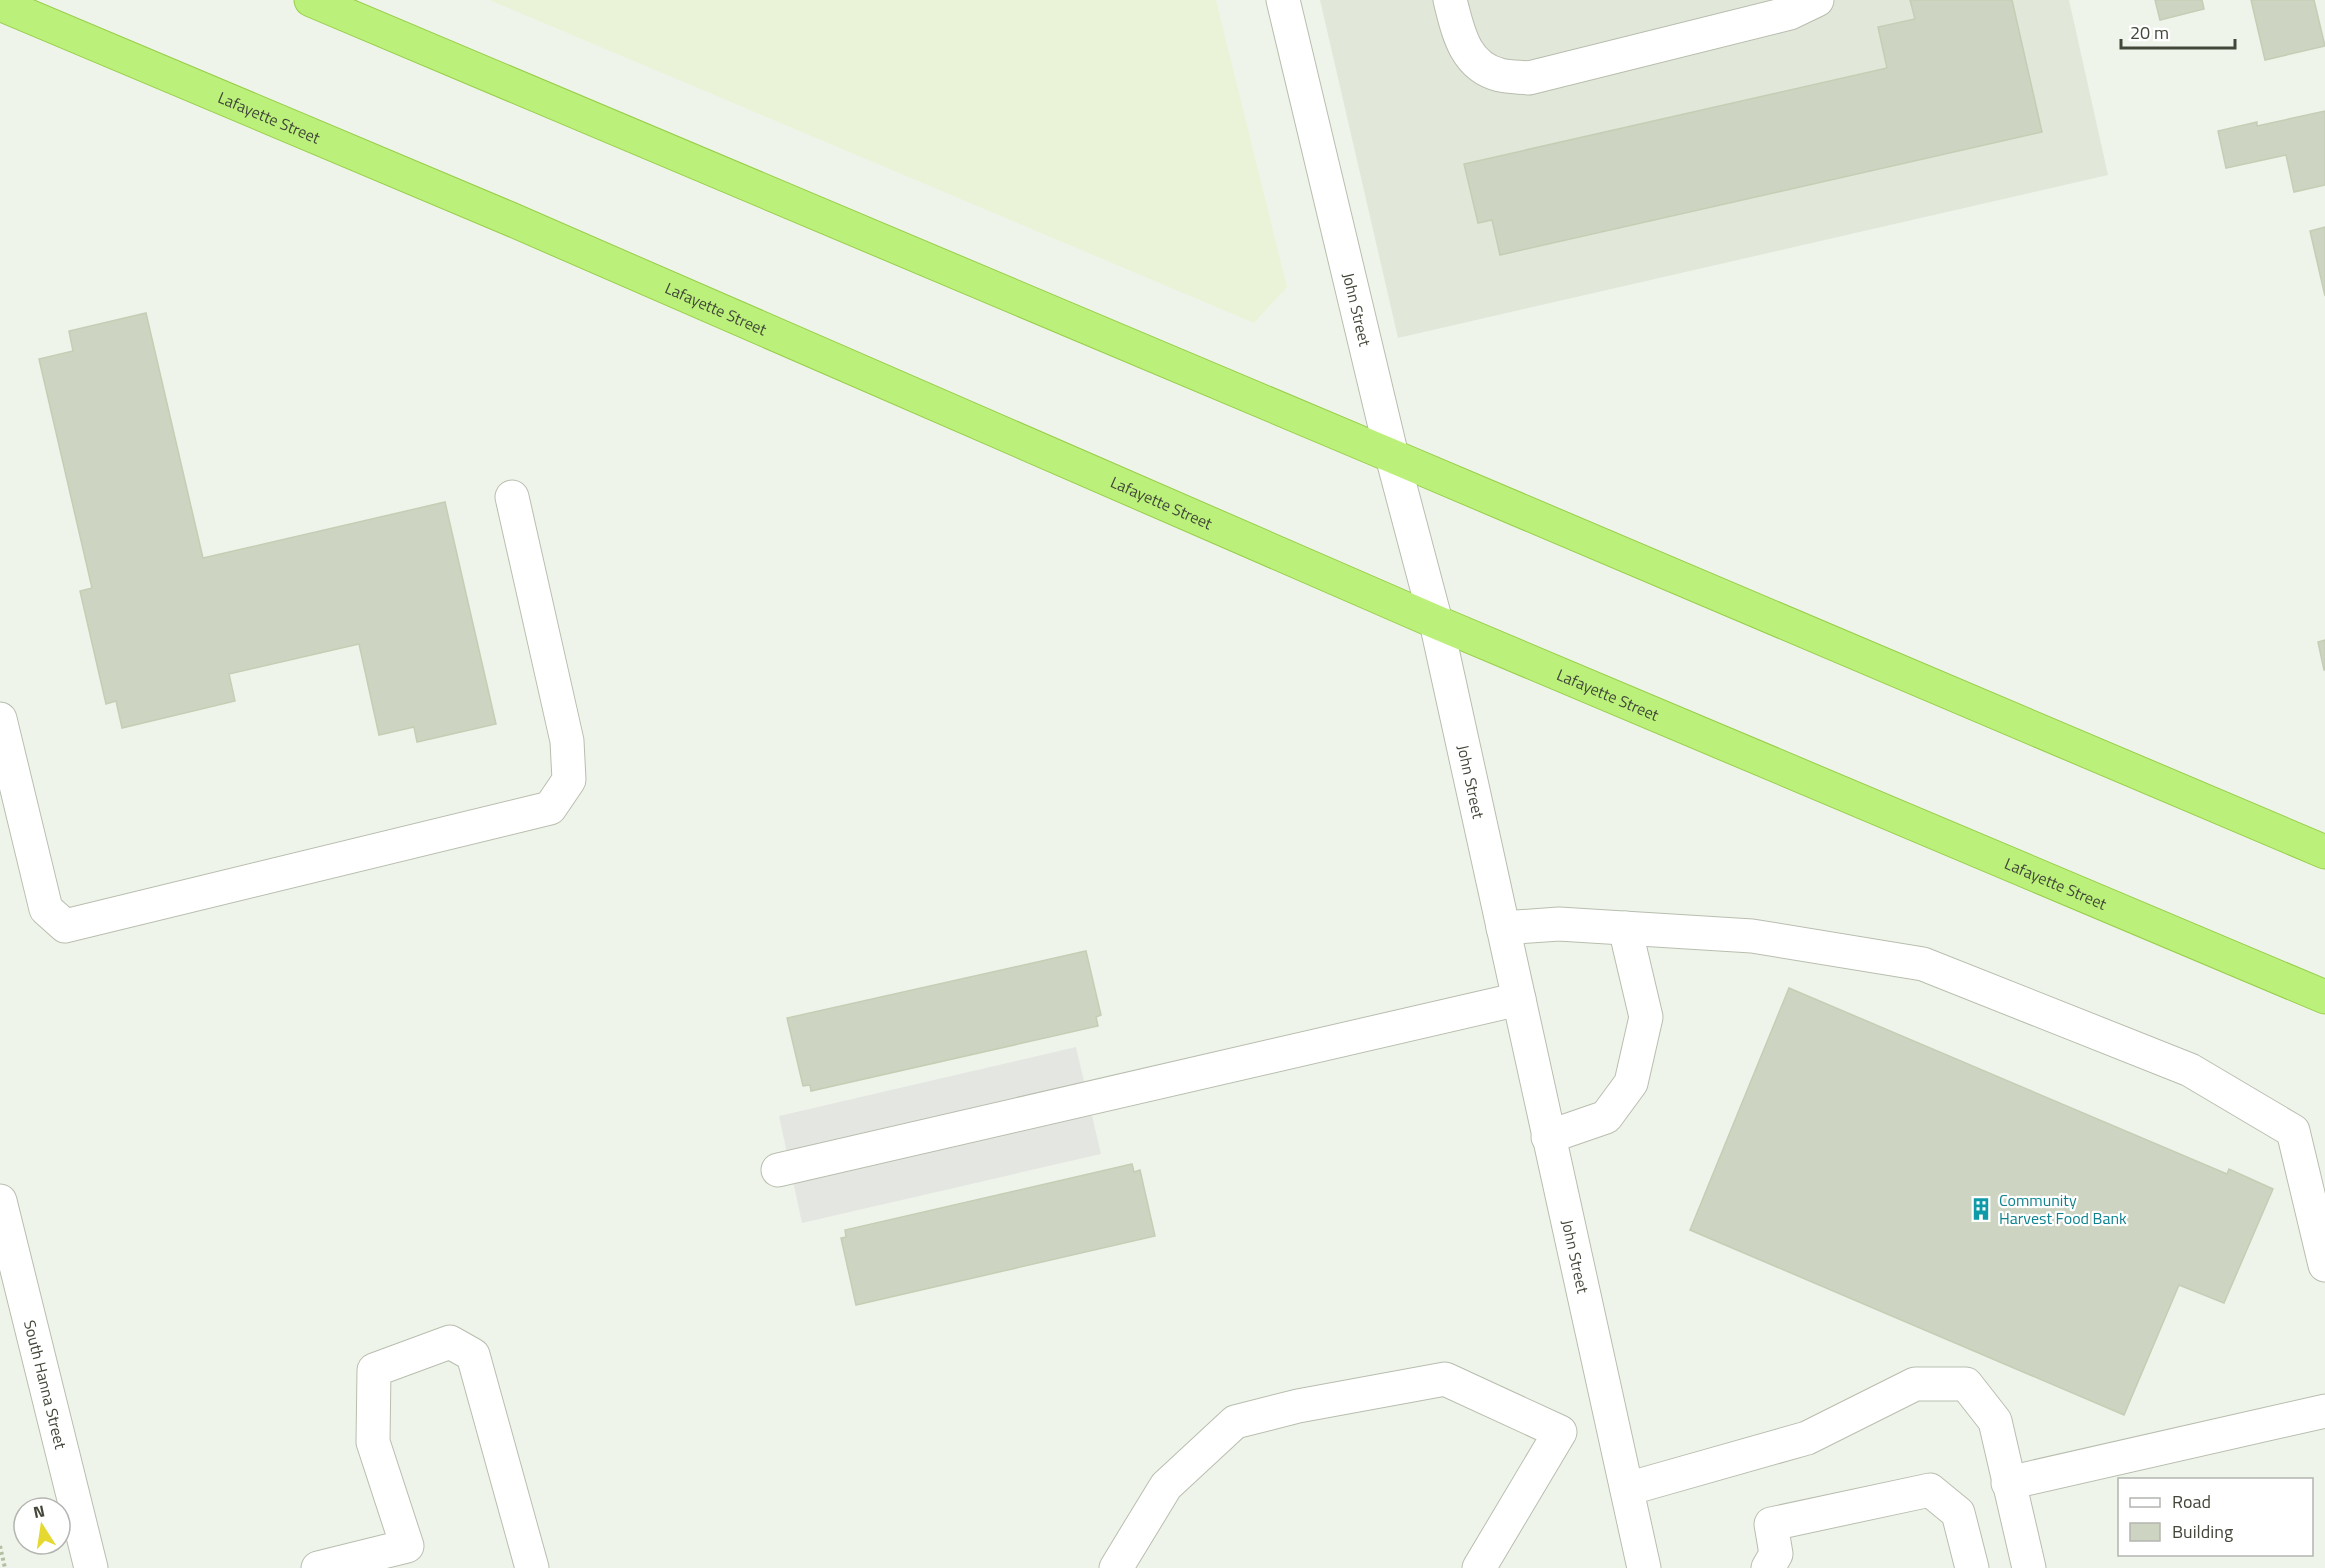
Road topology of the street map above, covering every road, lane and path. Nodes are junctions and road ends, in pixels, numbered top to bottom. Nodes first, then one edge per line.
1 (311, 0) edge
2 (1282, 0) edge
3 (1450, 0) edge
4 (1817, 0) edge
5 (0, 4) edge
6 (1392, 456) junction
7 (512, 497) dead end
8 (1436, 622) junction
9 (1, 730) edge
10 (2325, 852) edge
11 (1503, 928) junction
12 (1625, 928) junction
13 (2325, 997) edge
14 (1519, 999) junction
15 (1548, 1137) junction
16 (778, 1170) dead end
17 (0, 1201) edge
18 (2325, 1265) edge
19 (2325, 1411) edge
20 (1612, 1425) junction
21 (1560, 1432) junction
22 (2008, 1484) junction
23 (1627, 1489) junction
24 (0, 1546) edge
25 (1779, 1563) edge
26 (5, 1568) edge
27 (91, 1568) edge
28 (318, 1568) edge
29 (532, 1568) edge
30 (1116, 1568) edge
31 (1479, 1568) edge
32 (1644, 1568) edge
33 (1972, 1568) edge
34 (2029, 1568) edge

1 - 6 highway
2 - 6 street, John Street
3 - 4 street
5 - 8 highway, Lafayette Street
6 - 8 street, John Street
6 - 10 highway
7 - 9 street
8 - 11 street, John Street
8 - 13 highway, Lafayette Street
11 - 12 street
11 - 14 street, John Street
12 - 15 street
12 - 18 street
14 - 15 street, John Street
14 - 16 street
15 - 20 street, John Street
17 - 27 street, South Hanna Street
19 - 22 street
20 - 21 street
20 - 23 street, John Street
21 - 30 street
21 - 31 street
22 - 23 street
22 - 34 street
23 - 32 street, John Street
24 - 26 path
25 - 33 street
28 - 29 street

